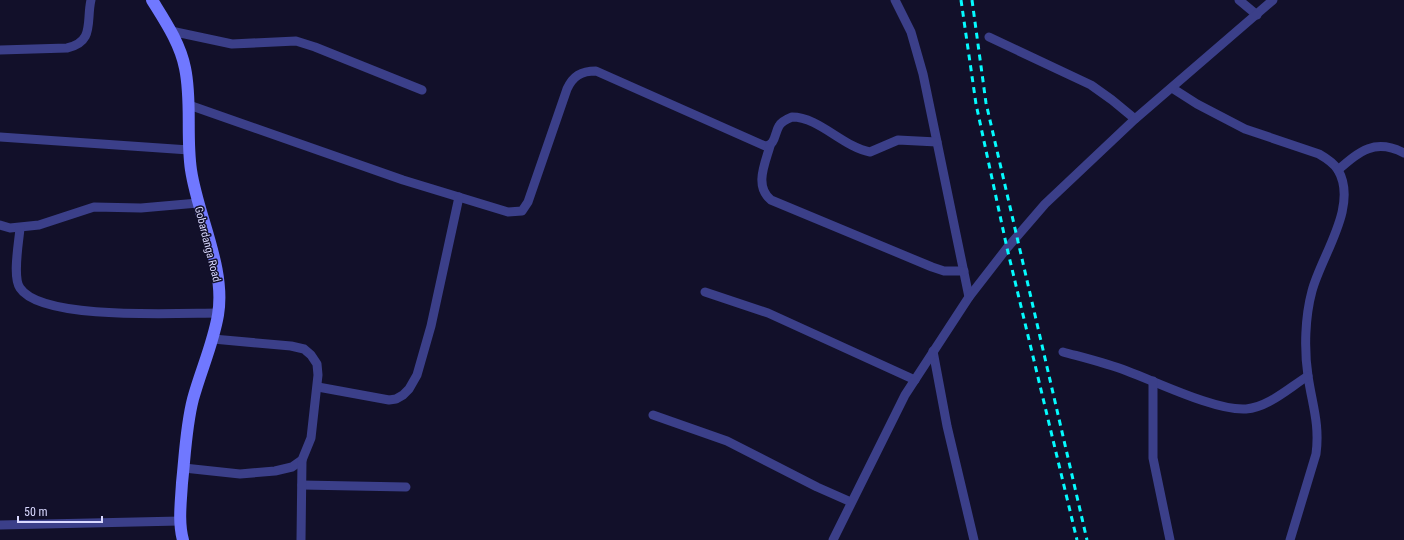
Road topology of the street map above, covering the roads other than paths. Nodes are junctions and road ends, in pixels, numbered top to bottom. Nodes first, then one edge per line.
1 (91, 0) edge
2 (152, 0) edge
3 (895, 0) edge
4 (1239, 0) edge
5 (1273, 0) edge
6 (1257, 15) junction
7 (170, 31) junction
8 (988, 37) dead end
9 (0, 50) edge
10 (1172, 88) junction
11 (422, 90) dead end
12 (189, 105) junction
13 (1134, 119) junction
14 (0, 137) edge
15 (937, 142) junction
16 (770, 146) junction
17 (189, 150) junction
18 (1404, 153) edge
19 (1338, 170) junction
20 (459, 197) junction
21 (198, 203) junction
22 (0, 224) edge
23 (20, 228) junction
24 (964, 271) junction
25 (705, 292) dead end
26 (969, 297) junction
27 (218, 313) junction
28 (213, 339) junction
29 (933, 351) junction
30 (1063, 352) dead end
31 (1308, 376) junction
32 (915, 380) junction
33 (1153, 381) junction
34 (318, 387) junction
35 (653, 415) dead end
36 (302, 460) junction
37 (184, 468) junction
38 (302, 485) junction
39 (406, 487) dead end
40 (851, 502) junction
41 (180, 522) junction
42 (0, 525) edge
43 (183, 540) edge
44 (301, 540) edge
45 (833, 540) edge
46 (974, 540) edge
47 (1170, 540) edge
48 (1290, 540) edge

1 - 9 street
2 - 7 main road, Gobardanga Road
3 - 15 street
4 - 6 street
5 - 6 street
6 - 10 street
7 - 11 street
7 - 12 main road, Gobardanga Road
8 - 13 street
10 - 13 street
10 - 19 street
12 - 17 main road, Gobardanga Road
12 - 20 street
13 - 26 street
14 - 17 street
15 - 16 street
15 - 24 street
16 - 20 street
16 - 24 street
17 - 21 main road, Gobardanga Road
18 - 19 street
19 - 31 street
20 - 34 street
21 - 23 street
21 - 27 main road, Gobardanga Road
22 - 23 street
23 - 27 street
24 - 26 street
25 - 32 street
26 - 29 street
27 - 28 main road, Gobardanga Road
28 - 34 street
28 - 37 main road, Gobardanga Road
29 - 32 street
29 - 46 street
30 - 33 street
31 - 33 street
31 - 48 street
32 - 40 street
33 - 47 street
34 - 36 street
35 - 40 street
36 - 37 street
36 - 38 street
37 - 41 main road, Gobardanga Road
38 - 39 street
38 - 44 street
40 - 45 street
41 - 42 street
41 - 43 main road, Gobardanga Road

